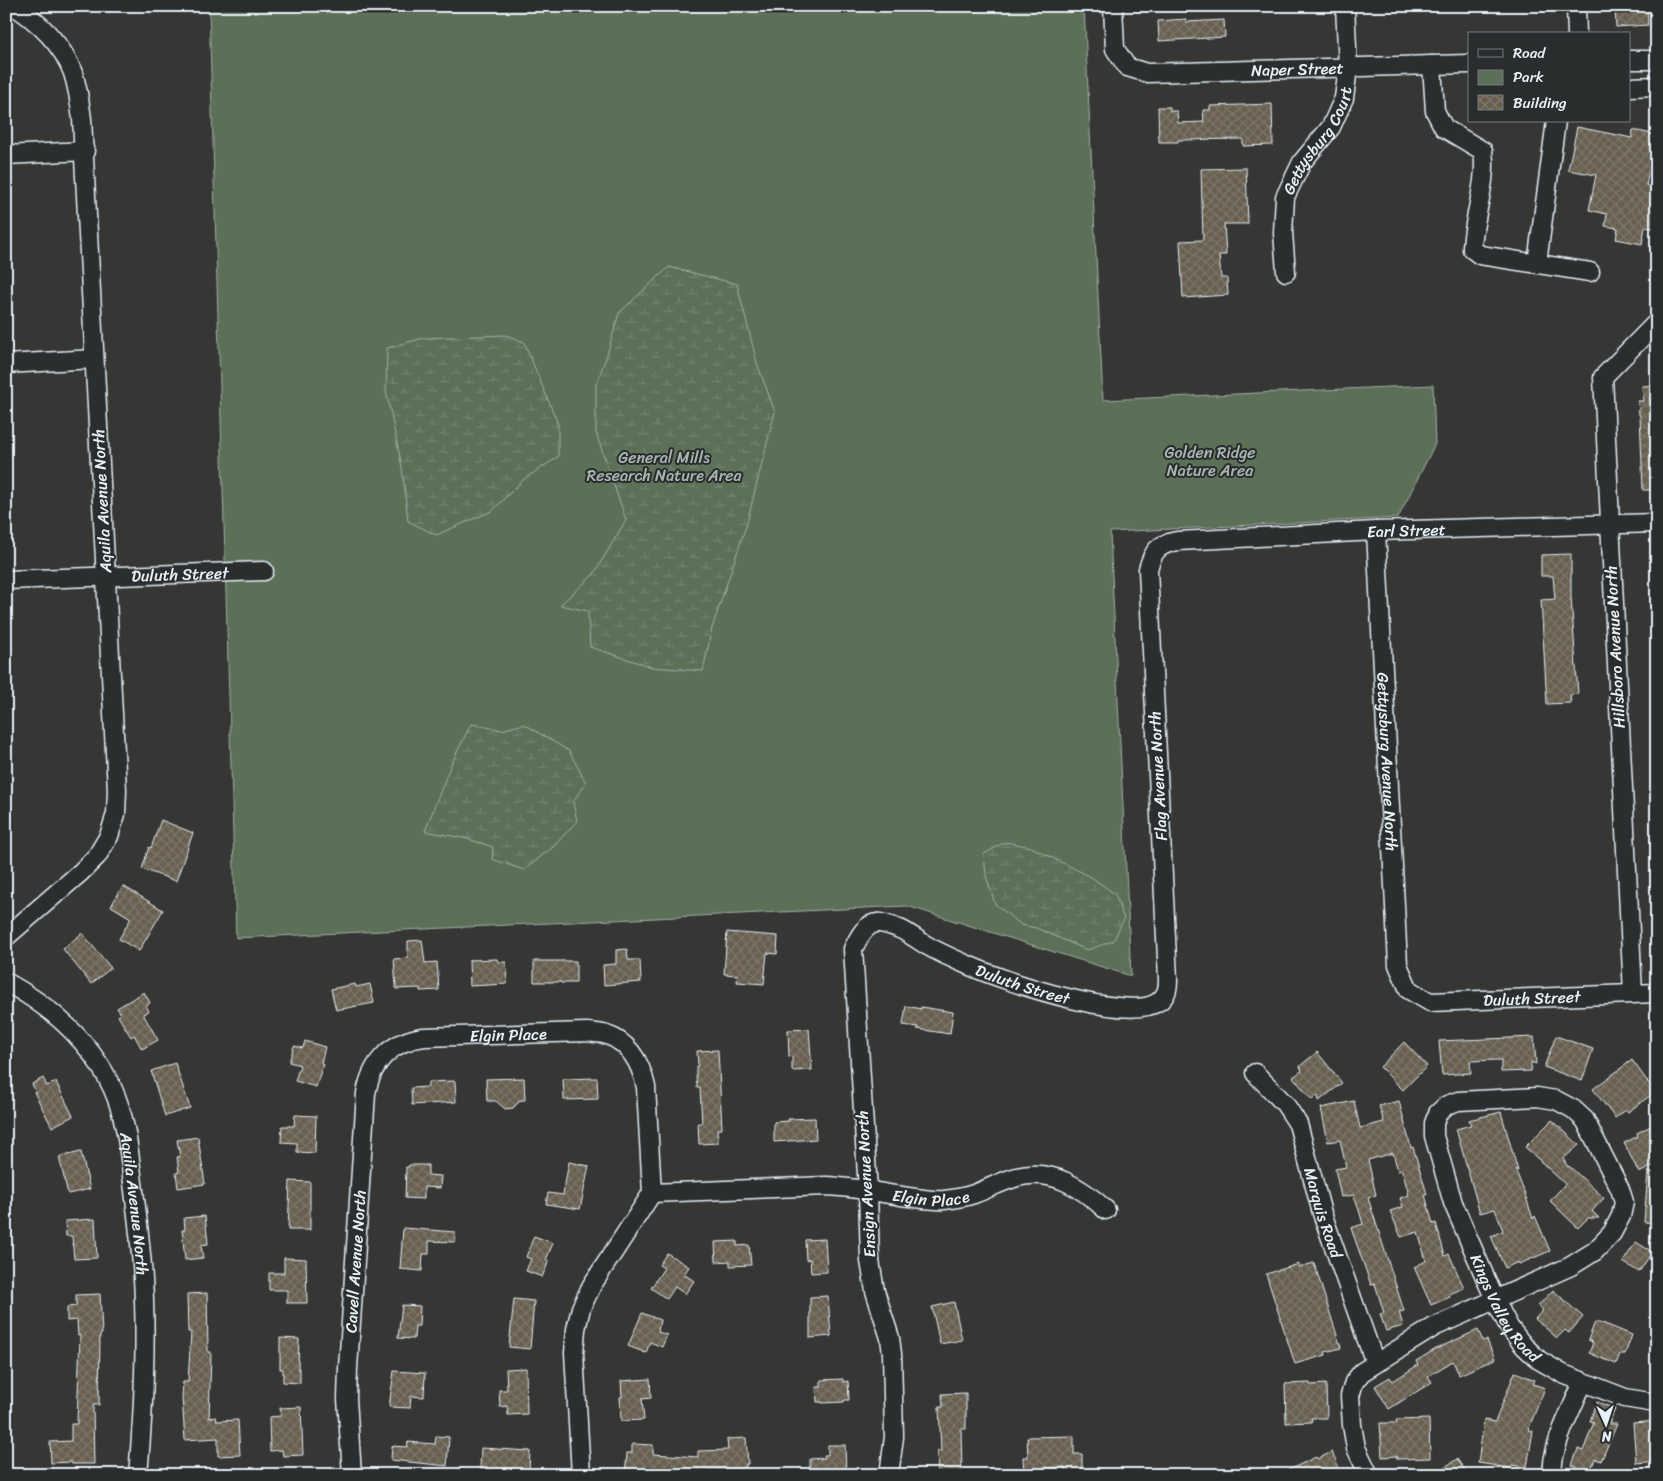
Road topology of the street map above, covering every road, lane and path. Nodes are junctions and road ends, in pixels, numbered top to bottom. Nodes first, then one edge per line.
1 (14, 6) edge
2 (1113, 6) edge
3 (1345, 6) edge
4 (1576, 6) edge
5 (1577, 32) edge
6 (1630, 60) edge
7 (1657, 60) edge
8 (1468, 64) edge
9 (1432, 65) junction
10 (1348, 68) junction
11 (1657, 86) edge
12 (1630, 87) edge
13 (1556, 122) edge
14 (85, 151) junction
15 (6, 155) edge
16 (1537, 263) junction
17 (1286, 272) dead end
18 (1590, 272) dead end
19 (1657, 322) edge
20 (94, 359) junction
21 (6, 364) edge
22 (1657, 523) edge
23 (1609, 524) junction
24 (1376, 531) junction
25 (1157, 548) joint
26 (264, 571) dead end
27 (107, 577) junction
28 (6, 580) edge
29 (898, 927) joint
30 (6, 937) edge
31 (6, 982) edge
32 (1409, 990) joint
33 (1657, 993) edge
34 (1633, 994) junction
35 (1158, 1002) joint
36 (386, 1054) joint
37 (1255, 1072) dead end
38 (868, 1190) junction
39 (652, 1193) junction
40 (1106, 1210) dead end
41 (1495, 1300) junction
42 (1375, 1363) junction
43 (1583, 1382) junction
44 (1657, 1402) edge
45 (138, 1475) edge
46 (352, 1475) edge
47 (581, 1475) edge
48 (889, 1475) edge
49 (1369, 1475) edge
50 (1553, 1475) edge

1 - 14 street, Aquila Avenue North
2 - 10 street, Naper Street
3 - 10 street
4 - 5 street
6 - 7 street
8 - 9 street, Naper Street
9 - 10 street, Naper Street
9 - 16 street
10 - 17 street, Gettysburg Court
11 - 12 street
13 - 16 street
14 - 15 street
14 - 20 street, Aquila Avenue North
16 - 18 street
19 - 23 street, Hillsboro Avenue North
20 - 21 street
20 - 27 street, Aquila Avenue North
22 - 23 street, Earl Street
23 - 24 street, Earl Street
23 - 34 street, Hillsboro Avenue North
24 - 25 street, Earl Street
24 - 32 street, Gettysburg Avenue North
25 - 35 street, Flag Avenue North
26 - 27 street, Duluth Street
27 - 28 street, Duluth Street
27 - 30 street, Aquila Avenue North
29 - 35 street, Duluth Street
29 - 38 street, Ensign Avenue North
31 - 45 street, Aquila Avenue North
32 - 34 street, Duluth Street
33 - 34 street, Duluth Street
36 - 39 street, Elgin Place
36 - 46 street, Cavell Avenue North
37 - 42 street, Marquis Road
38 - 39 street, Elgin Place
38 - 40 street, Elgin Place
38 - 48 street, Ensign Avenue North
39 - 47 street
41 - 41 street, Kings Valley Road
41 - 42 street
41 - 43 street, Kings Valley Road
42 - 49 street
43 - 44 street, Kings Valley Road
43 - 50 street

